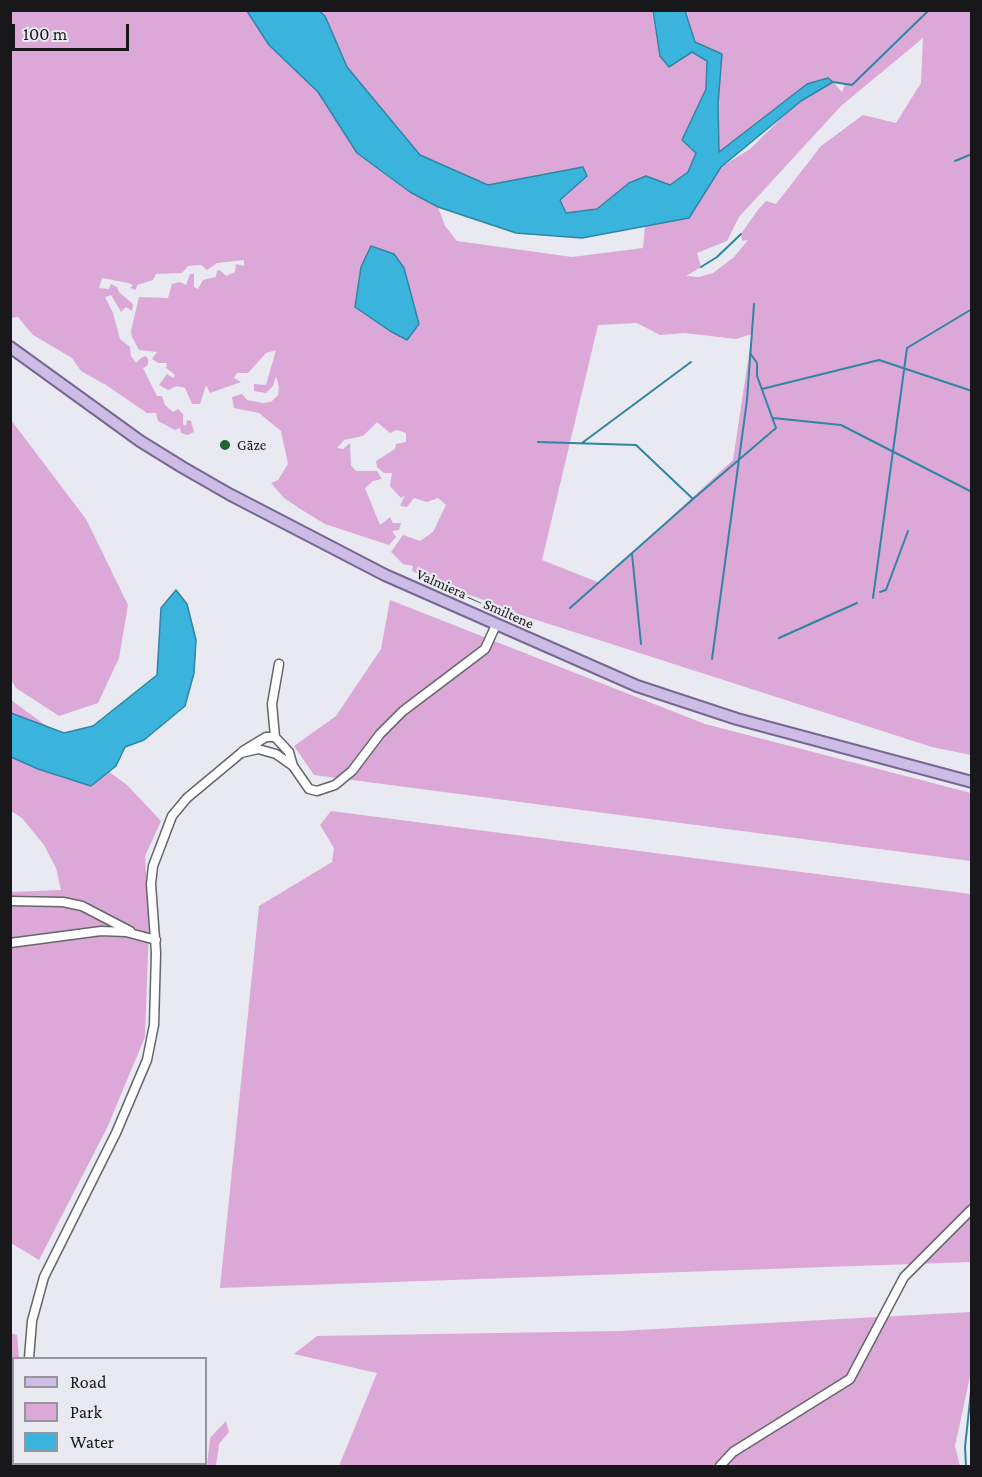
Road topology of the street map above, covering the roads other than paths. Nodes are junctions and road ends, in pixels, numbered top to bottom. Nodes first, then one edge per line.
1 (10, 347) edge
2 (496, 625) junction
3 (279, 664) dead end
4 (275, 737) junction
5 (241, 753) junction
6 (293, 766) junction
7 (972, 782) edge
8 (13, 898) edge
9 (139, 935) junction
10 (156, 940) junction
11 (10, 943) edge
12 (972, 1209) edge
13 (29, 1357) edge
14 (720, 1467) edge

1 - 2 main road, Valmiera — Smiltene
2 - 6 street
2 - 7 main road, Valmiera — Smiltene
3 - 4 street
4 - 5 street
4 - 6 street
5 - 6 street
5 - 10 street
8 - 9 street
9 - 10 street
9 - 11 street
10 - 13 street
12 - 14 street

